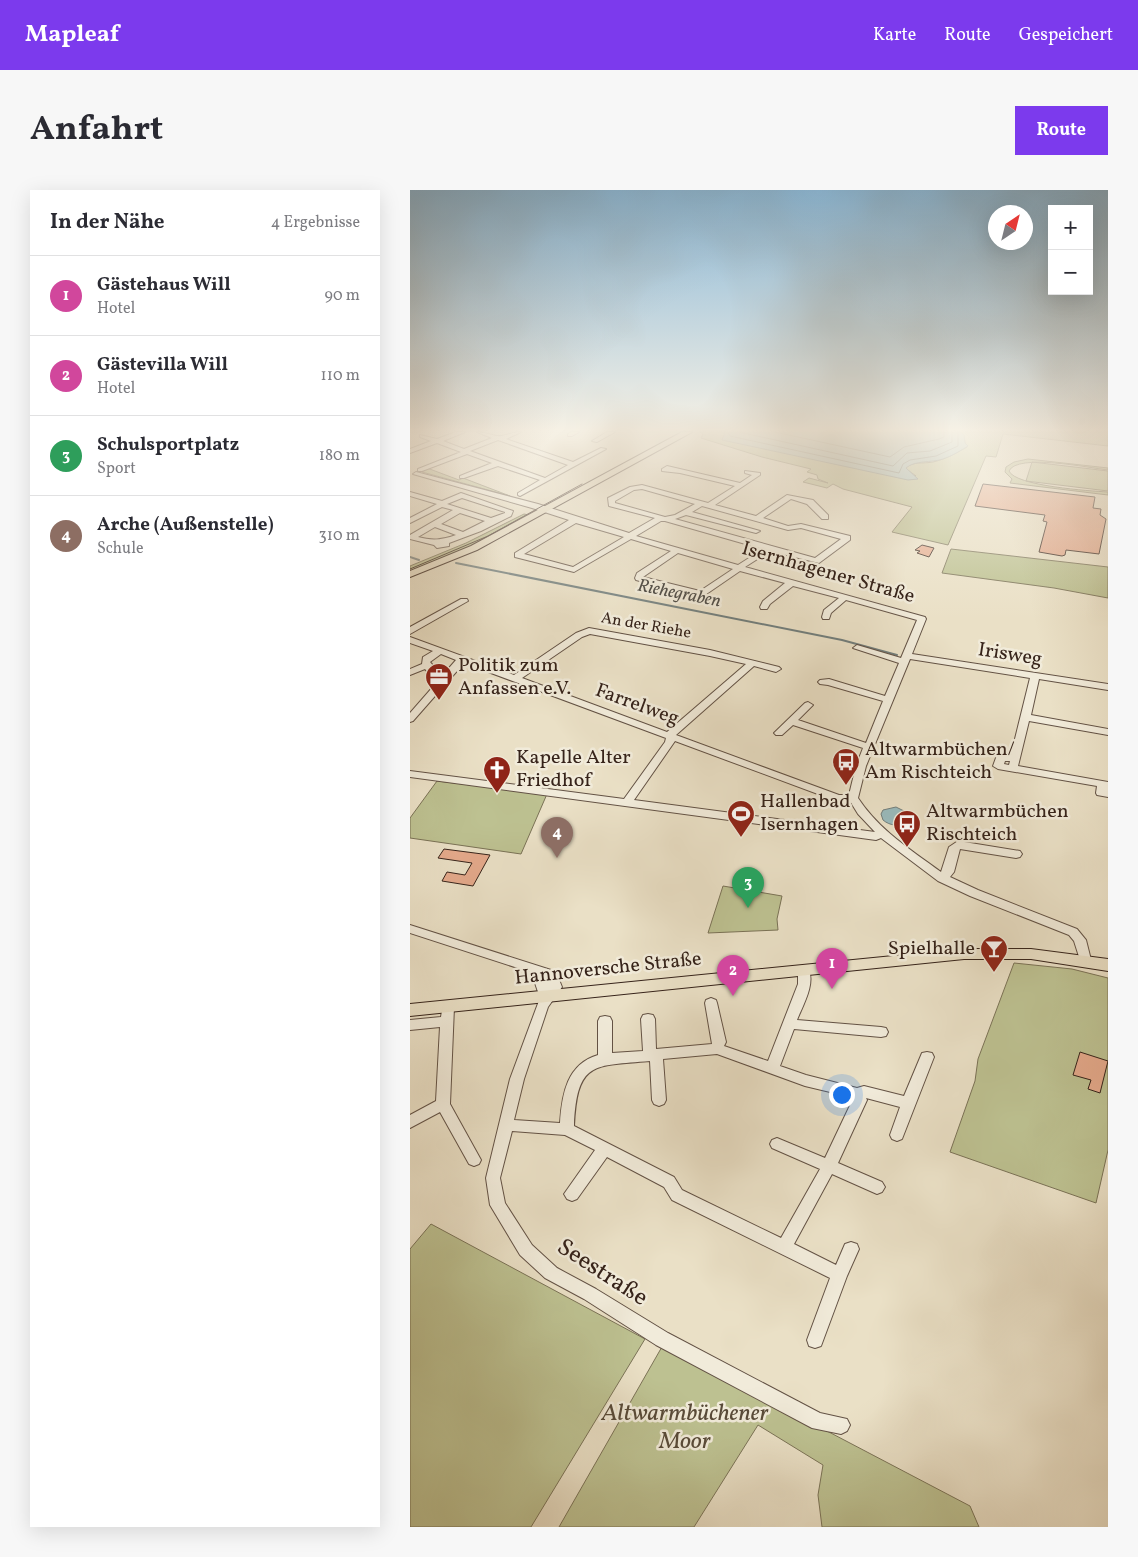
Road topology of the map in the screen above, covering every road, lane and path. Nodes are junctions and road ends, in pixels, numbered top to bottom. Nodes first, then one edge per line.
1 (411, 494) edge
2 (490, 494) edge
3 (575, 494) edge
4 (623, 494) edge
5 (669, 494) edge
6 (725, 494) edge
7 (612, 502) junction
8 (602, 503) dead end
9 (701, 503) junction
10 (445, 504) junction
11 (709, 505) junction
12 (459, 510) junction
13 (546, 510) junction
14 (685, 512) junction
15 (825, 516) dead end
16 (662, 518) junction
17 (758, 519) junction
18 (575, 520) junction
19 (410, 521) edge
20 (491, 521) junction
21 (767, 523) junction
22 (435, 524) junction
23 (756, 532) junction
24 (464, 535) junction
25 (630, 536) junction
26 (411, 537) edge
27 (742, 542) junction
28 (768, 548) junction
29 (677, 550) junction
30 (740, 568) junction
31 (410, 574) edge
32 (791, 583) junction
33 (844, 598) junction
34 (464, 601) dead end
35 (764, 607) dead end
36 (826, 617) dead end
37 (410, 631) edge
38 (410, 640) edge
39 (858, 648) dead end
40 (440, 651) junction
41 (906, 659) junction
42 (464, 660) junction
43 (753, 663) junction
44 (426, 665) junction
45 (776, 669) dead end
46 (410, 672) edge
47 (1035, 677) junction
48 (515, 679) junction
49 (444, 680) junction
50 (823, 682) dead end
51 (1108, 687) edge
52 (889, 700) junction
53 (808, 705) dead end
54 (1025, 717) junction
55 (410, 719) edge
56 (791, 721) junction
57 (779, 732) dead end
58 (1108, 732) edge
59 (671, 736) junction
60 (869, 747) junction
61 (410, 774) edge
62 (1105, 784) edge
63 (1108, 794) edge
64 (853, 798) junction
65 (626, 804) junction
66 (884, 834) junction
67 (1016, 854) dead end
68 (942, 878) junction
69 (410, 929) edge
70 (1085, 960) junction
71 (1108, 965) edge
72 (804, 971) junction
73 (546, 998) junction
74 (711, 1003) dead end
75 (410, 1010) edge
76 (448, 1014) junction
77 (648, 1019) dead end
78 (605, 1021) dead end
79 (790, 1024) junction
80 (410, 1025) edge
81 (881, 1032) dead end
82 (717, 1050) junction
83 (653, 1054) junction
84 (927, 1057) dead end
85 (605, 1059) junction
86 (772, 1070) junction
87 (856, 1094) junction
88 (659, 1100) dead end
89 (908, 1103) junction
90 (443, 1104) junction
91 (410, 1122) edge
92 (506, 1125) junction
93 (567, 1129) junction
94 (897, 1135) dead end
95 (777, 1144) dead end
96 (604, 1149) junction
97 (474, 1160) dead end
98 (829, 1166) junction
99 (877, 1187) dead end
100 (572, 1194) dead end
101 (784, 1247) junction
102 (851, 1249) dead end
103 (839, 1275) junction
104 (815, 1340) dead end
105 (841, 1425) dead end

1 - 10 street
2 - 13 street, Isernhagener Straße
3 - 13 main road
4 - 7 street
5 - 9 street
6 - 11 street
7 - 8 street
7 - 16 street
9 - 11 street
9 - 14 street
10 - 12 street
10 - 19 street
10 - 20 street
11 - 17 street
12 - 20 street
12 - 22 street
13 - 18 street, Isernhagener Straße
13 - 31 main road
14 - 16 street
14 - 23 street
15 - 17 street
16 - 25 street
16 - 27 street
17 - 21 street
18 - 25 street, Isernhagener Straße
18 - 25 street
20 - 24 street
21 - 23 street
21 - 28 street
22 - 24 street
22 - 26 street
23 - 27 street
24 - 26 street
25 - 29 street, Isernhagener Straße
27 - 28 street
28 - 30 street
29 - 30 street, Isernhagener Straße
29 - 30 street
30 - 32 street, Isernhagener Straße
32 - 33 street, Isernhagener Straße
32 - 35 street
33 - 36 street
33 - 41 street, Isernhagener Straße
34 - 37 street
38 - 40 street, Farrelweg
39 - 41 street, Irisweg
40 - 42 street, Farrelweg
40 - 44 street
41 - 47 street, Irisweg
41 - 52 street, Isernhagener Straße
42 - 48 street, Farrelweg
42 - 49 street
43 - 45 street, An der Riehe
43 - 48 street, An der Riehe
43 - 59 street
44 - 46 street
44 - 49 street
47 - 51 street, Irisweg
47 - 54 street
48 - 59 street, Farrelweg
49 - 55 street
50 - 52 street
52 - 60 street, Isernhagener Straße
53 - 56 street
54 - 58 street
54 - 62 street
56 - 57 street
56 - 60 street
59 - 64 street, Farrelweg
59 - 65 street
60 - 64 street, Isernhagener Straße
61 - 65 street
62 - 63 street
64 - 66 street
65 - 66 street
66 - 68 street
67 - 68 street
68 - 70 street
69 - 73 street
70 - 71 main road, Hannoversche Straße
70 - 72 main road, Hannoversche Straße
72 - 73 main road, Hannoversche Straße
72 - 79 street
73 - 76 main road, Hannoversche Straße
73 - 92 street, Seestraße
74 - 82 street
75 - 76 main road, Hannoversche Straße
76 - 80 street, Hannoversche Straße
76 - 90 street
77 - 83 street
78 - 85 street
79 - 81 street
79 - 86 street
82 - 83 street
82 - 86 street
83 - 85 street
83 - 88 street
84 - 89 street
85 - 93 street
86 - 87 street
87 - 89 street
87 - 98 street
89 - 94 street
90 - 91 street
90 - 97 street
92 - 93 street
92 - 105 street, Seestraße
93 - 96 street
95 - 98 street
96 - 100 street
96 - 101 street
98 - 99 street
98 - 101 street
101 - 103 street
102 - 103 street
103 - 104 street

